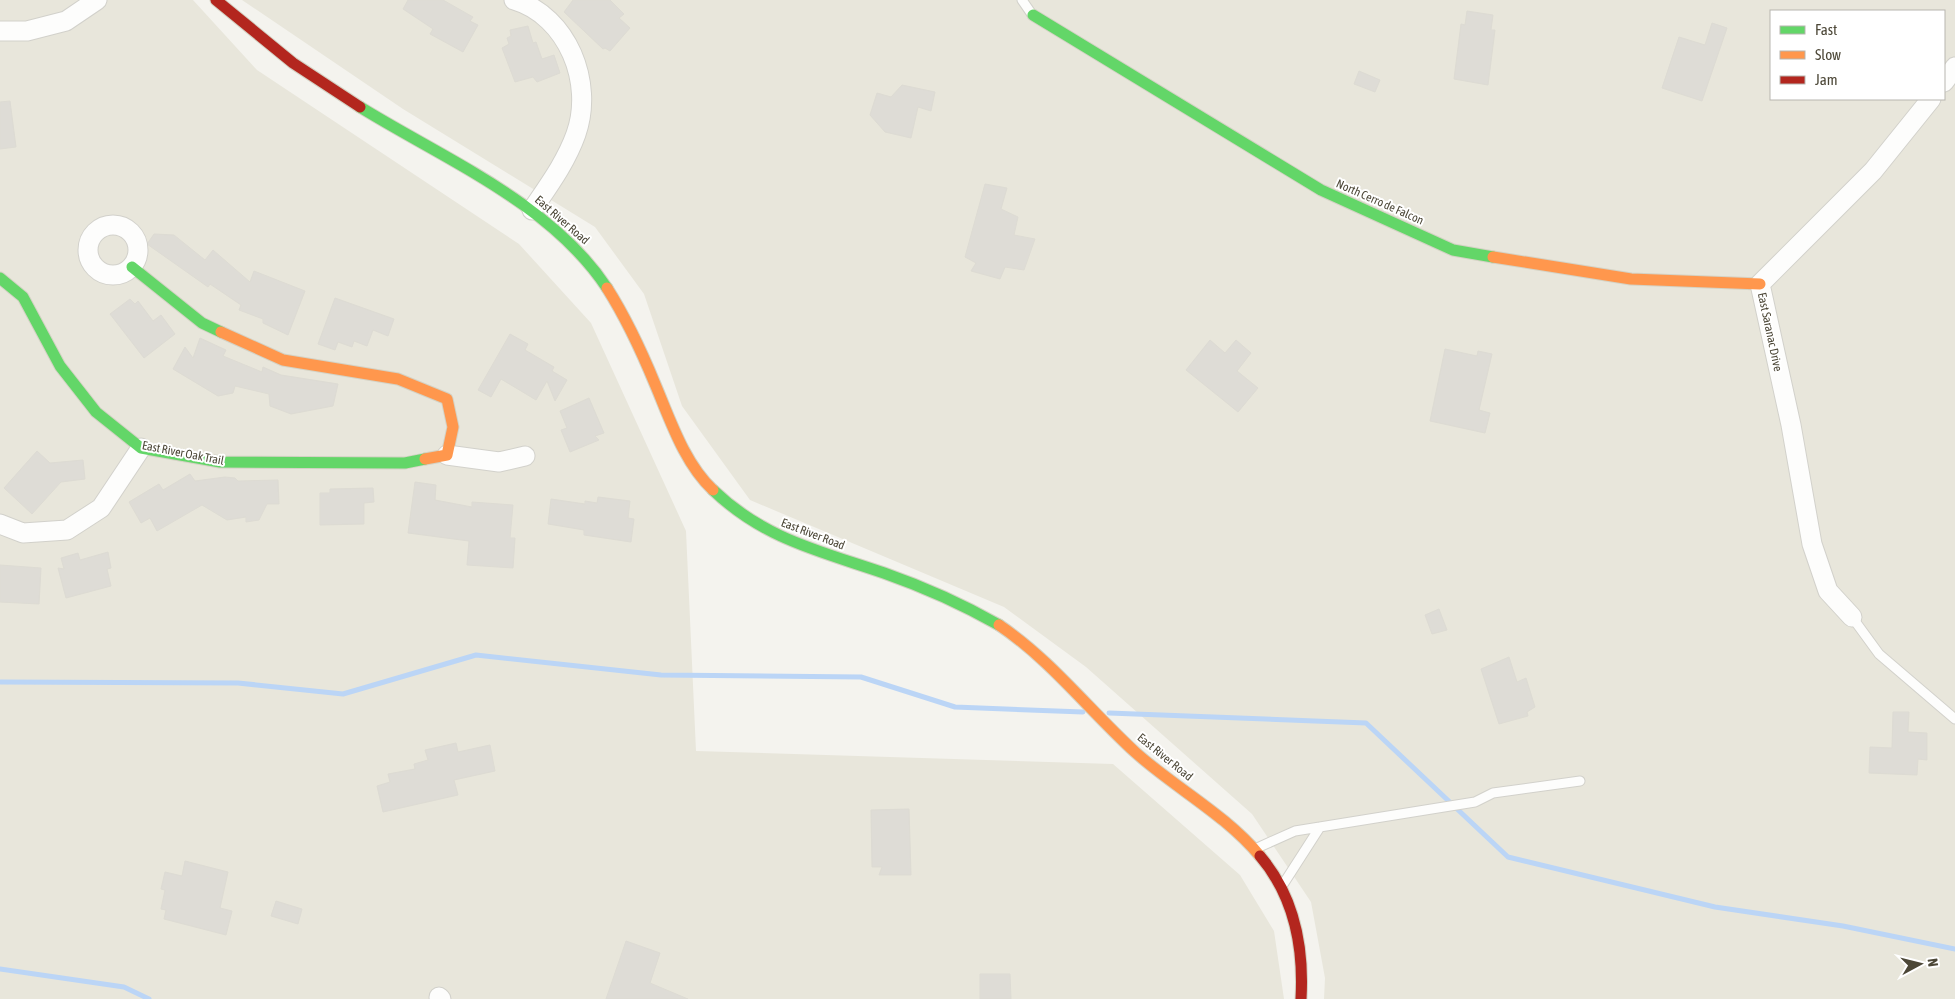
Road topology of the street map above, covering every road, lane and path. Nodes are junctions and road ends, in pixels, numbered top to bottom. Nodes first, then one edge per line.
1 (97, 0) edge
2 (216, 0) edge
3 (514, 0) edge
4 (1022, 0) edge
5 (1033, 15) joint
6 (0, 31) edge
7 (1955, 68) edge
8 (1945, 81) edge
9 (1929, 100) edge
10 (532, 210) junction
11 (132, 267) dead end
12 (0, 278) edge
13 (1760, 284) junction
14 (141, 448) junction
15 (447, 455) junction
16 (525, 456) dead end
17 (0, 524) edge
18 (1852, 617) joint
19 (1955, 719) edge
20 (1580, 781) dead end
21 (1320, 827) junction
22 (1254, 849) junction
23 (1282, 887) junction
24 (1301, 999) edge

1 - 6 street
2 - 10 street, East River Road
3 - 10 street
4 - 5 lane
5 - 13 street, North Cerro de Falcon
7 - 8 street
9 - 13 street, East Saranac Drive
10 - 22 street, East River Road
11 - 15 street
12 - 14 street, East River Oak Trail
13 - 18 street, East Saranac Drive
14 - 15 street, East River Oak Trail
14 - 17 street
15 - 16 street, East River Oak Trail
18 - 19 lane
20 - 21 lane
21 - 22 lane
21 - 23 lane
22 - 23 street, East River Road
23 - 24 street, East River Road

